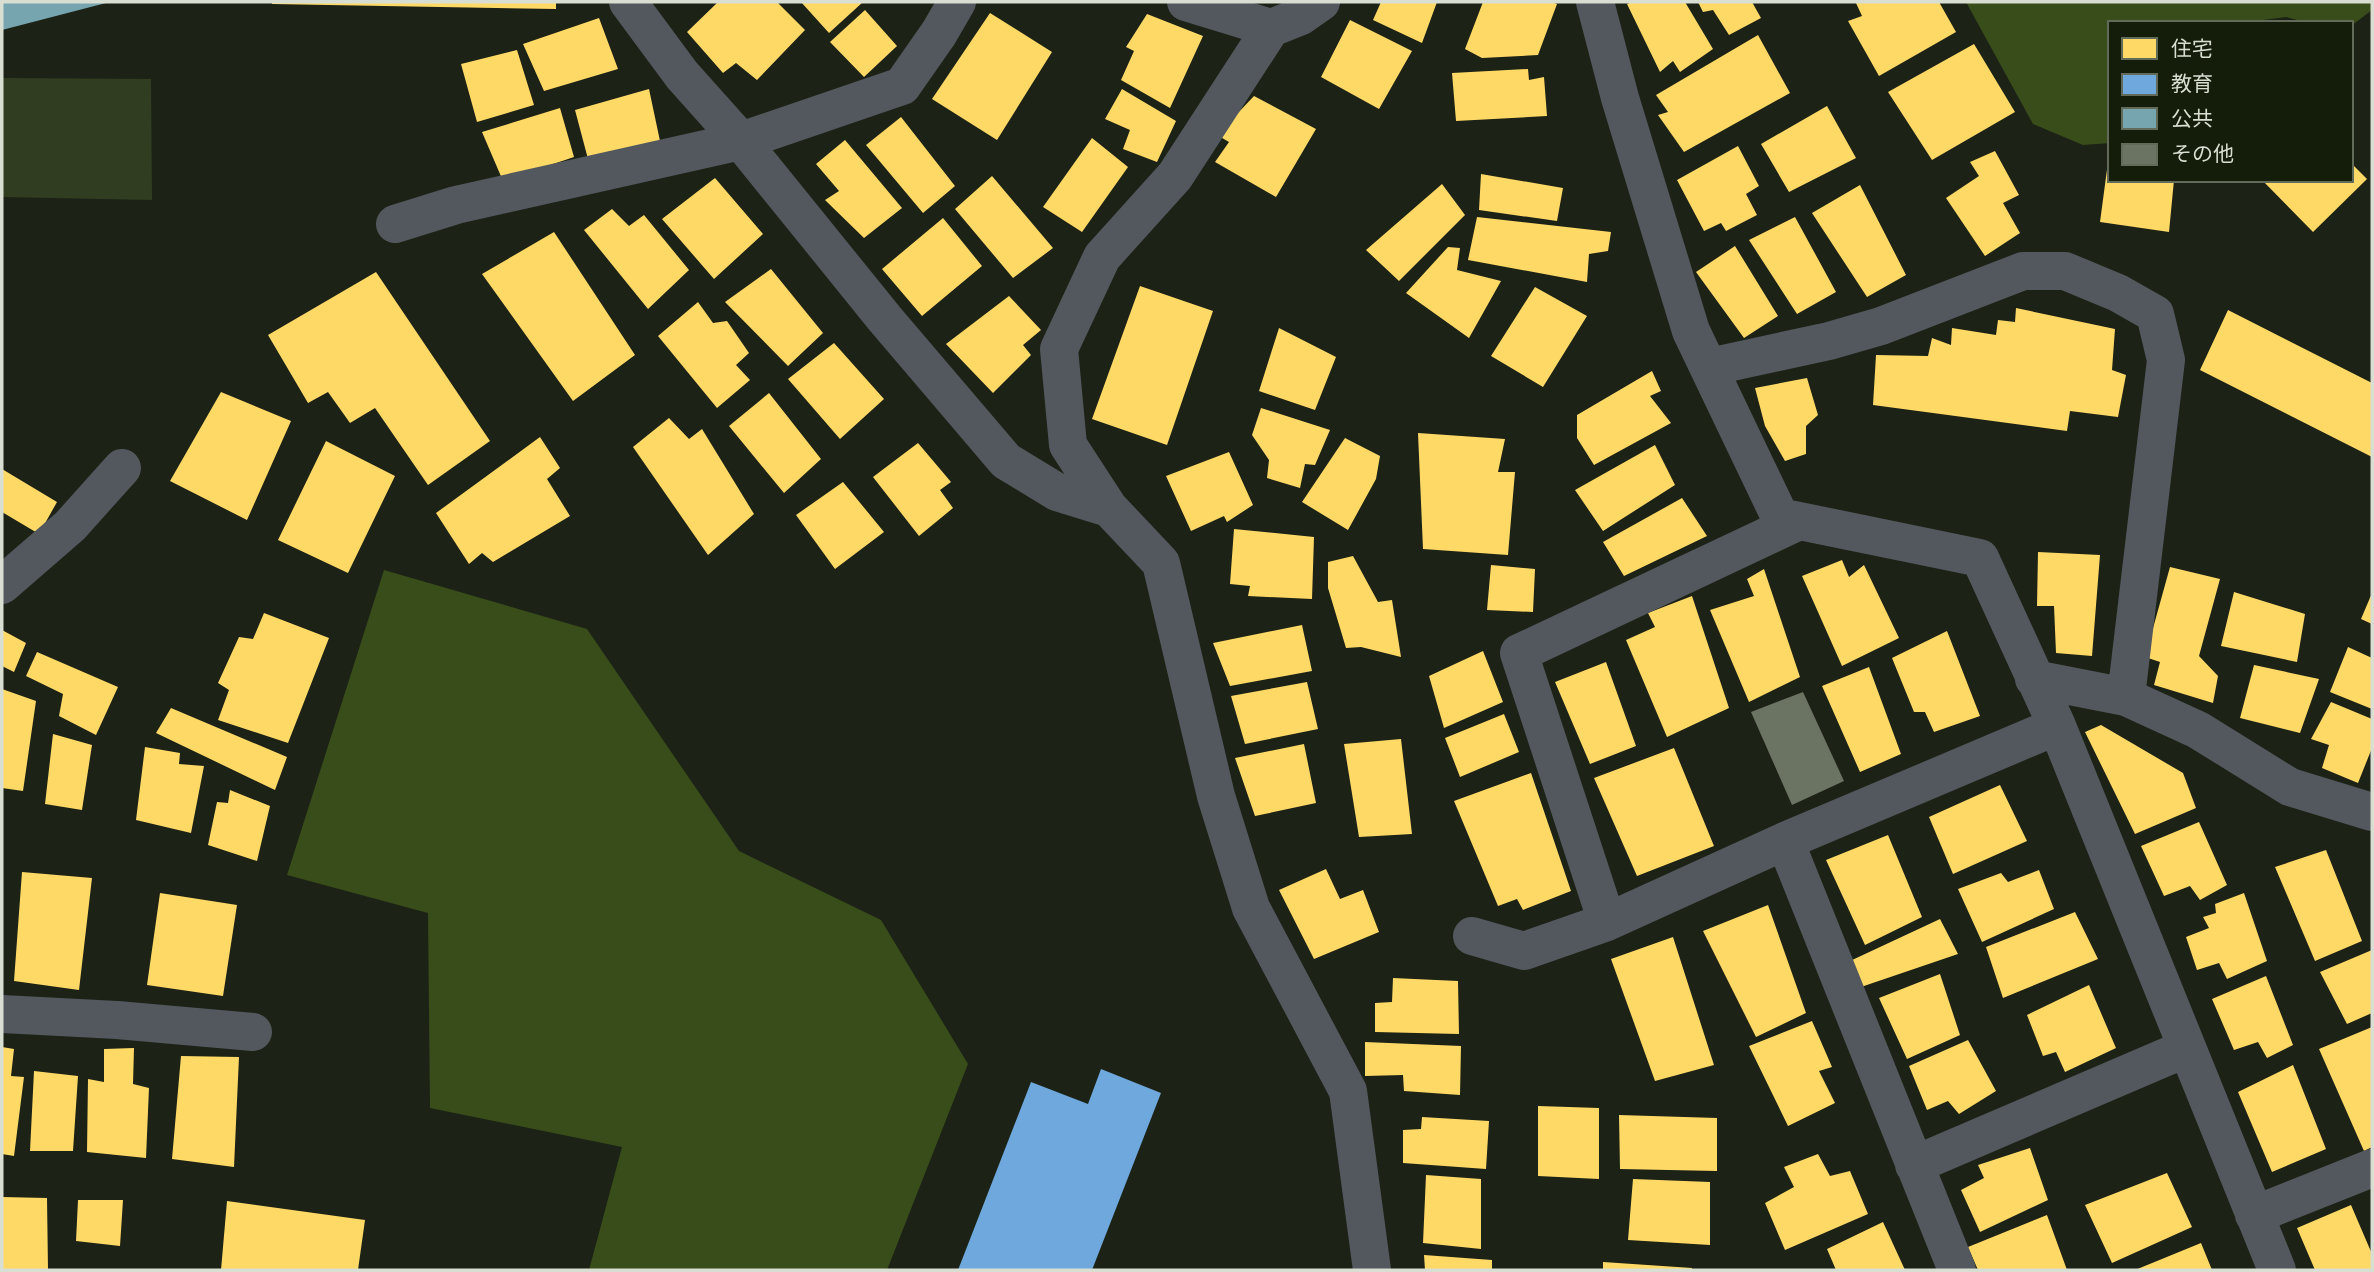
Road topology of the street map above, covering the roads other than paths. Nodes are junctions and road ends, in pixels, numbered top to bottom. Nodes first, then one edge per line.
1 (628, 2) edge
2 (957, 2) edge
3 (1186, 2) edge
4 (1321, 2) edge
5 (1595, 2) edge
6 (1271, 28) junction
7 (741, 141) junction
8 (395, 224) dead end
9 (1709, 367) junction
10 (122, 468) dead end
11 (1109, 508) junction
12 (1799, 521) junction
13 (2, 585) edge
14 (2035, 679) junction
15 (2126, 697) junction
16 (2057, 726) junction
17 (2372, 812) edge
18 (1785, 841) junction
19 (1607, 922) junction
20 (1472, 936) dead end
21 (2, 1014) edge
22 (253, 1032) dead end
23 (2187, 1048) junction
24 (1914, 1165) junction
25 (2372, 1168) edge
26 (2255, 1215) junction
27 (1372, 1270) edge
28 (1956, 1270) edge
29 (2277, 1270) edge

1 - 7 street
2 - 7 street
3 - 6 street
4 - 6 street
5 - 9 street
6 - 11 street
7 - 8 street
7 - 11 street
9 - 12 street
9 - 15 street
10 - 13 street
11 - 27 street
12 - 14 street
12 - 19 street
14 - 15 street
14 - 16 street
15 - 17 street
16 - 18 street
16 - 23 street
18 - 19 street
18 - 24 street
19 - 20 street
21 - 22 street
23 - 24 street
23 - 26 street
24 - 28 street
25 - 26 street
26 - 29 street

